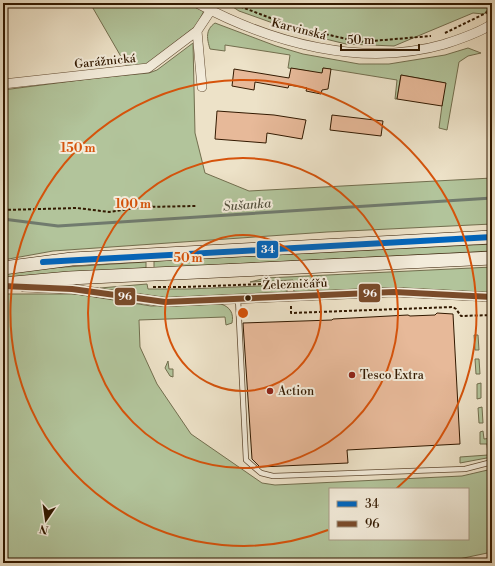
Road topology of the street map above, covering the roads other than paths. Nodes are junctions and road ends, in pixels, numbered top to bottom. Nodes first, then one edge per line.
1 (197, 3) edge
2 (210, 10) junction
3 (492, 24) edge
4 (197, 31) junction
5 (3, 84) edge
6 (202, 87) dead end
7 (492, 237) edge
8 (492, 258) edge
9 (3, 268) edge
10 (3, 285) edge
11 (492, 298) edge
12 (238, 299) junction
13 (492, 462) edge

1 - 2 street, Karvinská
2 - 3 street, Karvinská
2 - 4 street, Garážnická
4 - 5 street, Garážnická
4 - 6 street
7 - 9 main road
8 - 10 main road
10 - 12 street, Železničářů
11 - 12 street, Železničářů
12 - 13 lane

